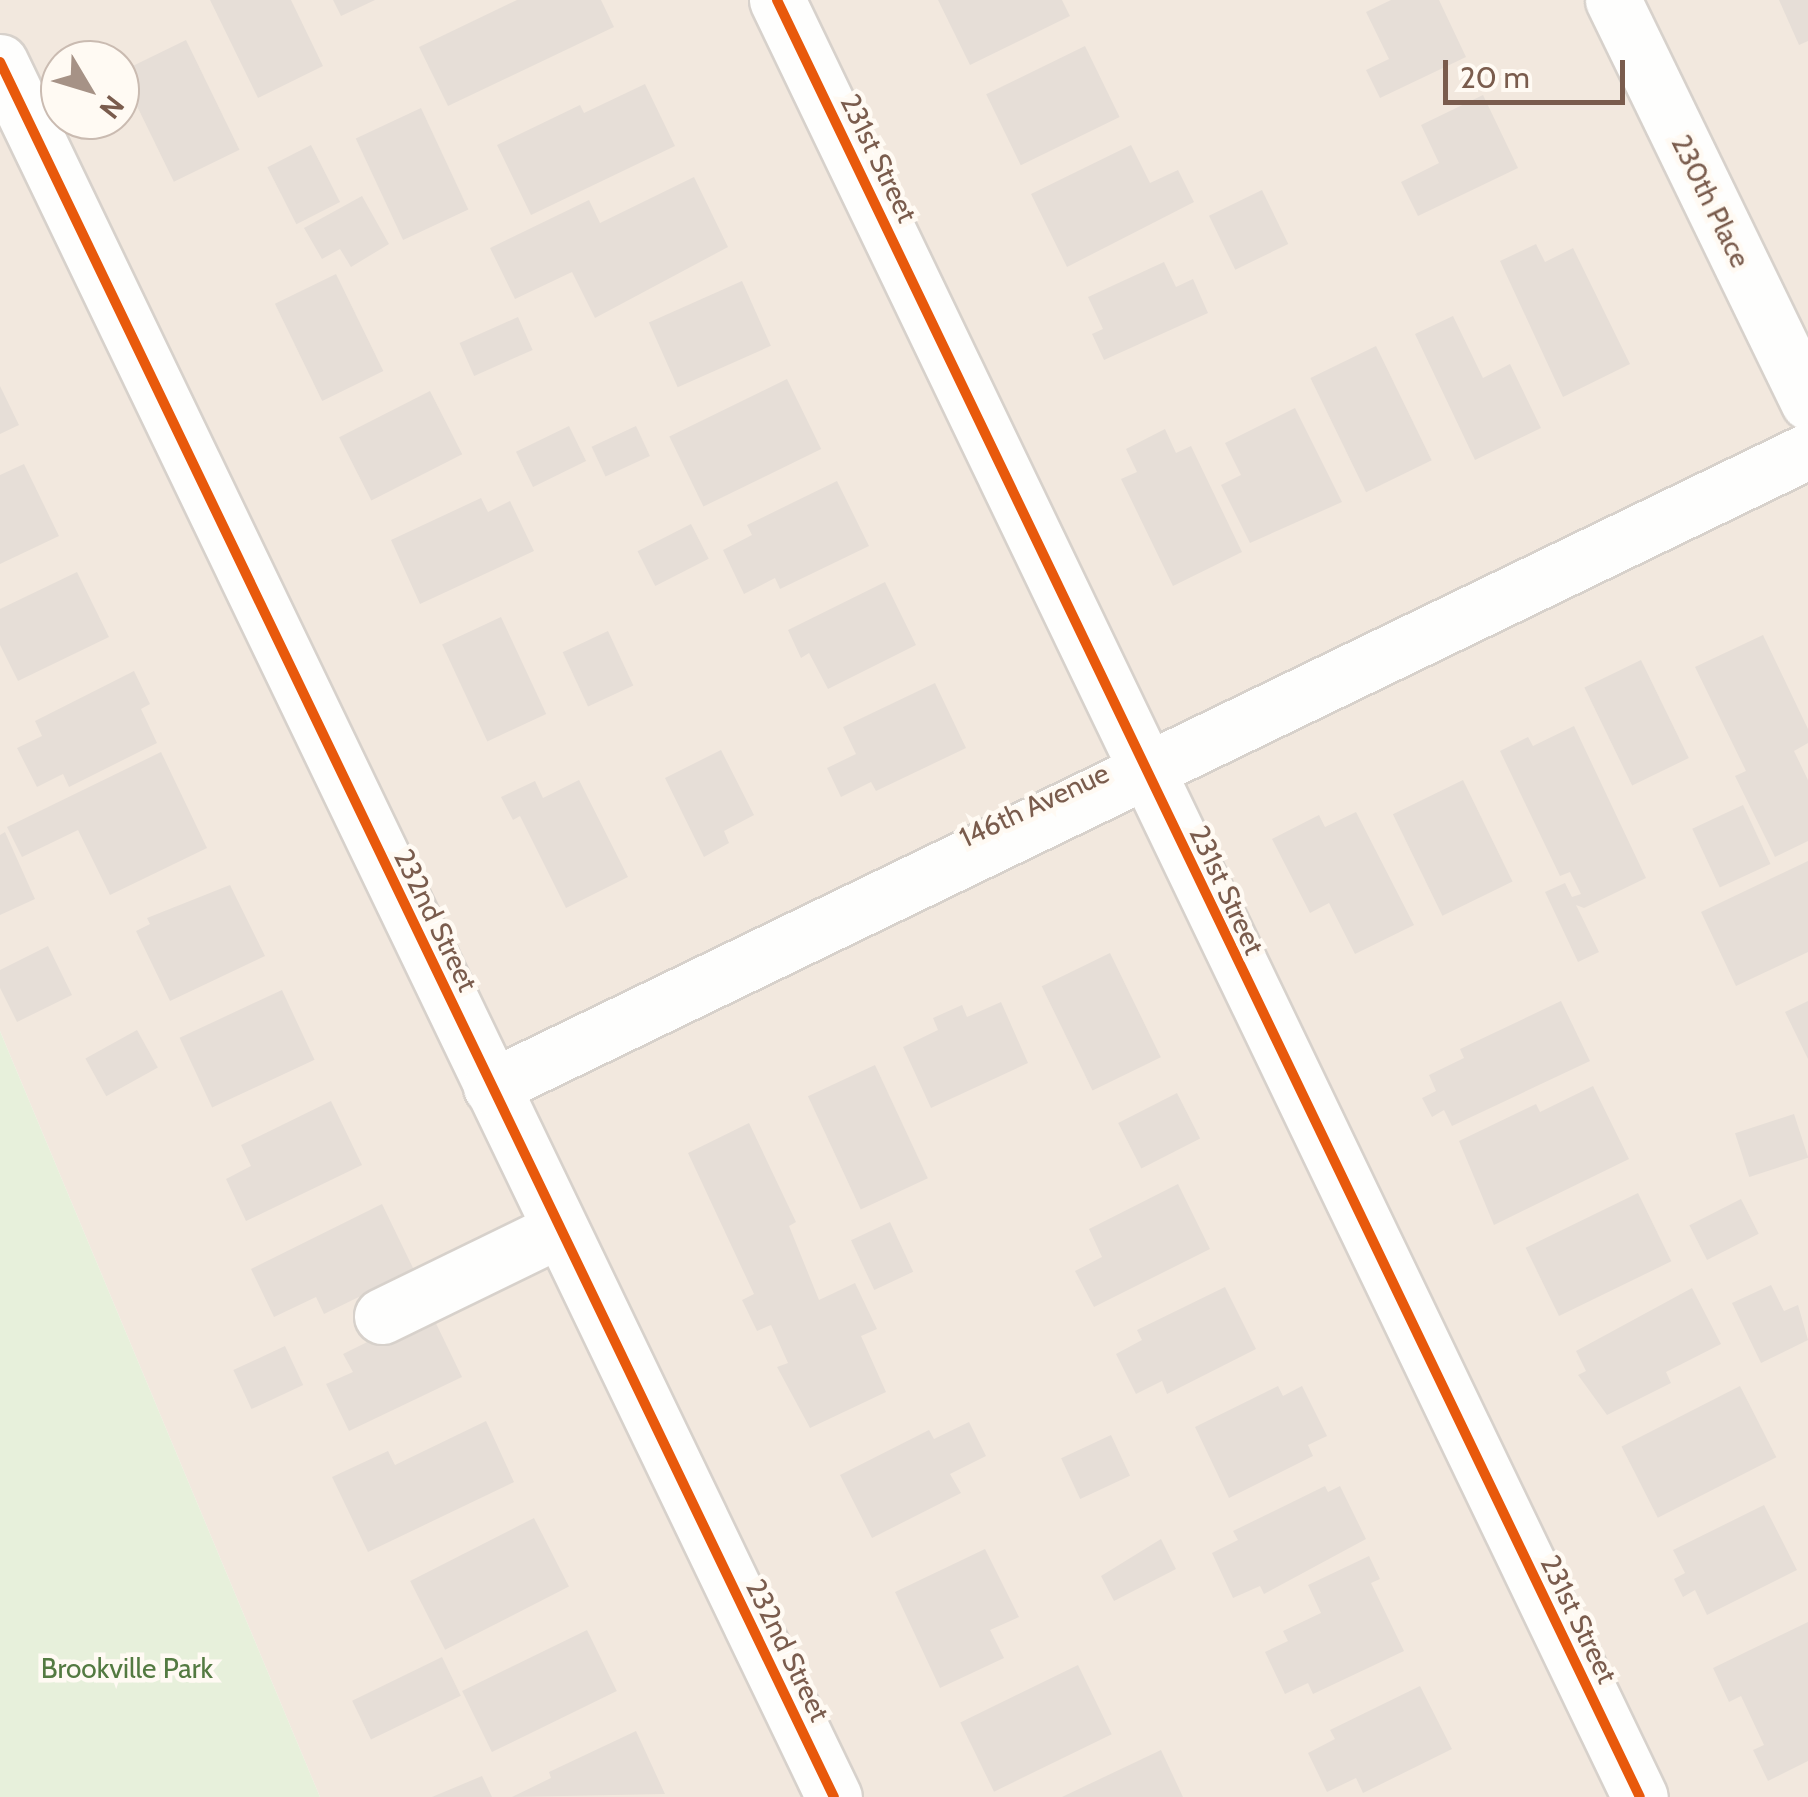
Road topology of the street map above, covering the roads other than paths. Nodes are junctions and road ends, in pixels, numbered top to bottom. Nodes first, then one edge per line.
1 (777, 0) edge
2 (1613, 0) edge
3 (0, 62) edge
4 (1808, 402) edge
5 (1808, 451) edge
6 (1150, 774) junction
7 (491, 1087) junction
8 (560, 1229) junction
9 (382, 1316) dead end
10 (834, 1797) edge
11 (1640, 1797) edge

1 - 6 street, 231st Street
2 - 4 street, 230th Place
3 - 7 street, 232nd Street
5 - 6 street, 146th Avenue
6 - 7 street, 146th Avenue
6 - 11 street, 231st Street
7 - 8 street, 232nd Street
8 - 9 street
8 - 10 street, 232nd Street

